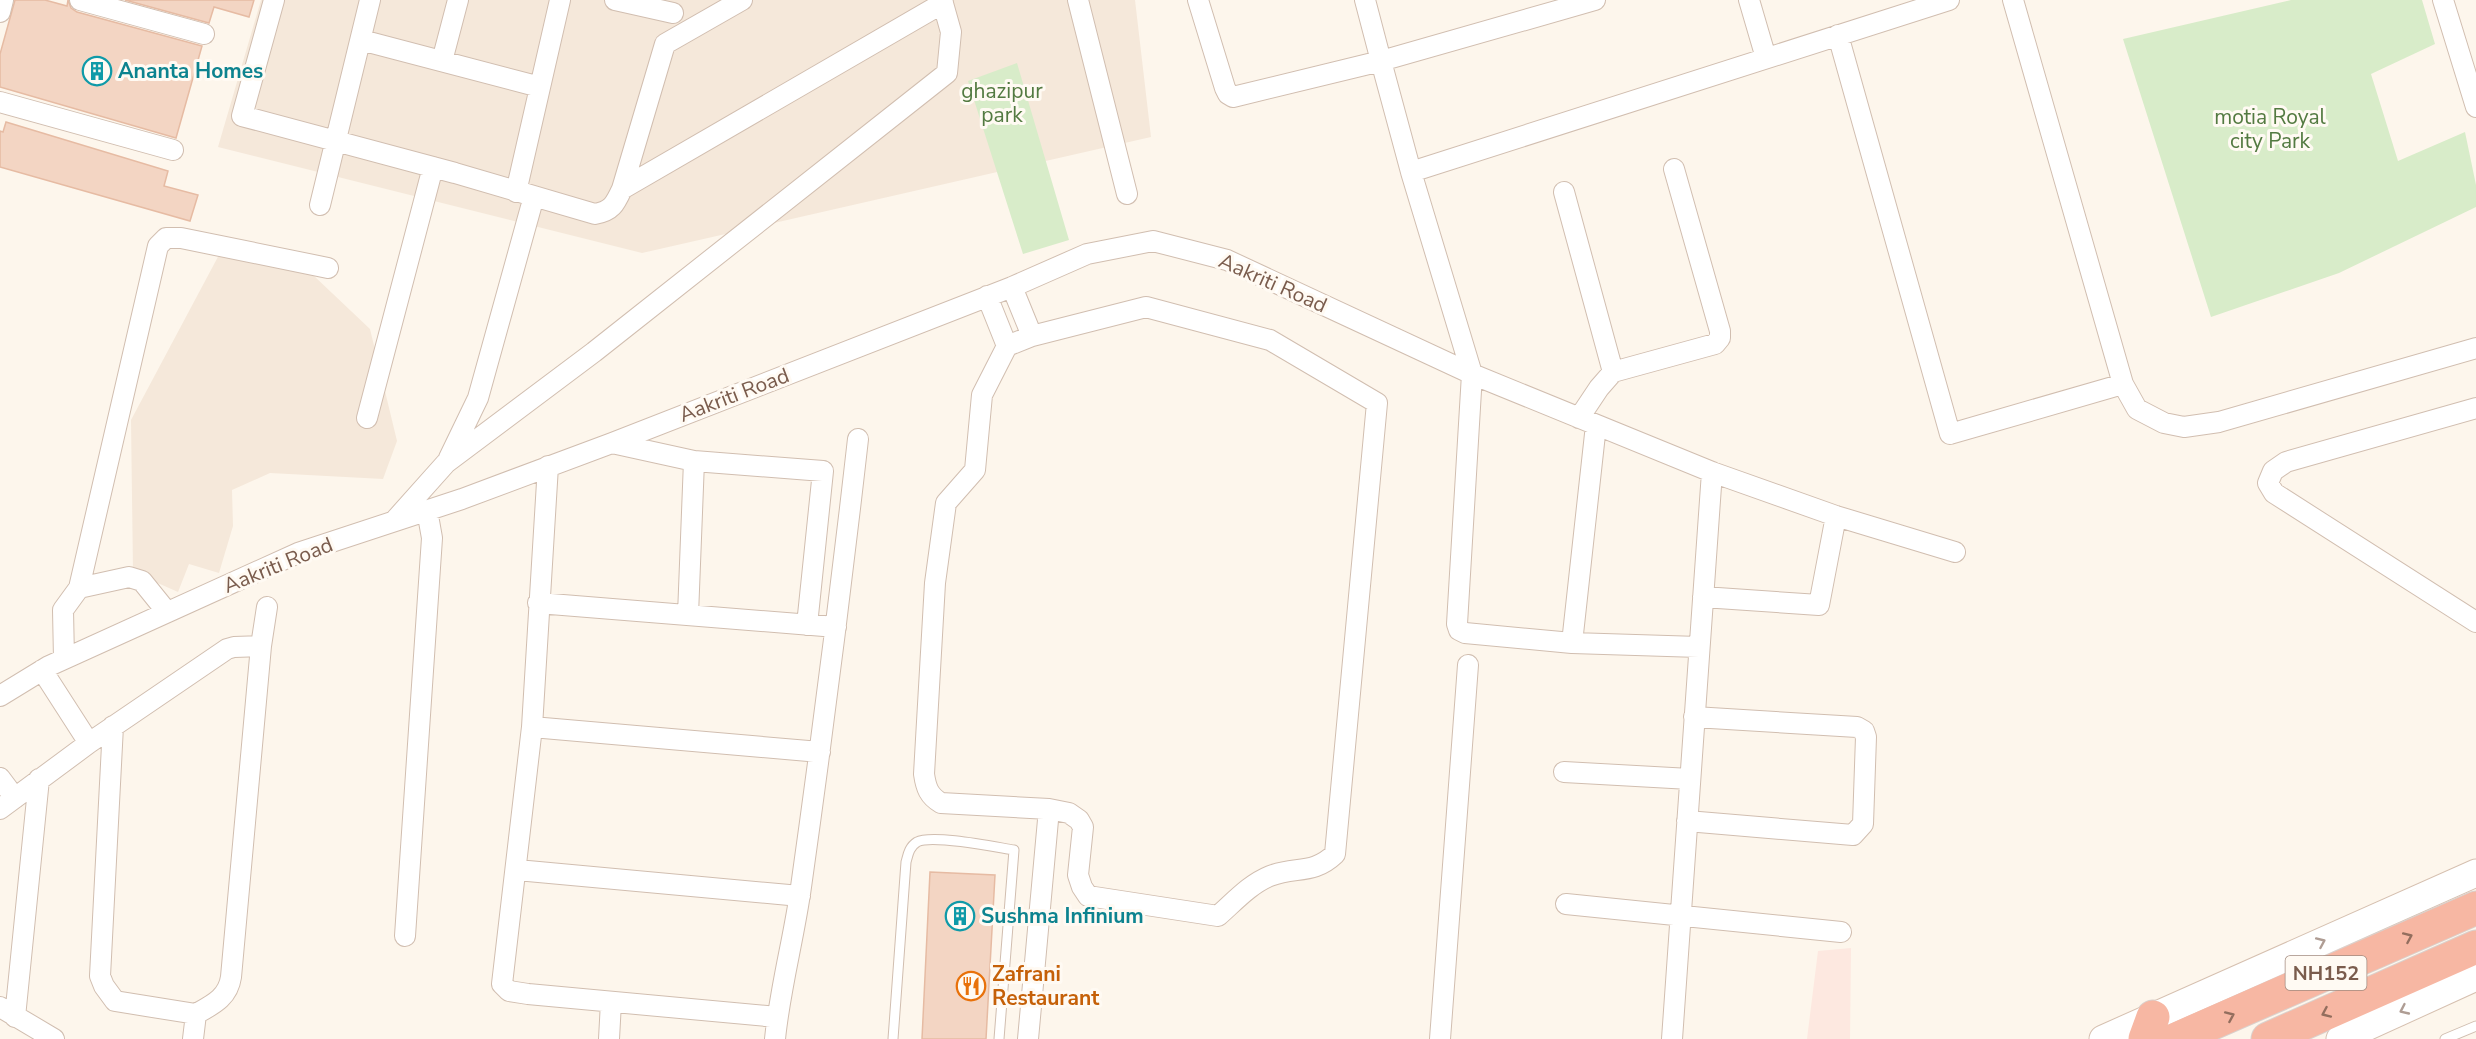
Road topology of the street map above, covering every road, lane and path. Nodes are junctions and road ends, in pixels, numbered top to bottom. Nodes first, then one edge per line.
1 (3, 0) edge
2 (80, 0) edge
3 (274, 0) edge
4 (370, 0) edge
5 (458, 0) edge
6 (560, 0) edge
7 (615, 0) edge
8 (742, 0) edge
9 (1078, 0) edge
10 (1198, 0) edge
11 (1365, 0) edge
12 (1595, 0) edge
13 (1749, 0) edge
14 (1948, 0) edge
15 (2013, 0) edge
16 (2443, 0) edge
17 (943, 1) edge
18 (674, 7) edge
19 (0, 12) edge
20 (204, 34) dead end
21 (1838, 36) junction
22 (361, 40) junction
23 (665, 44) junction
24 (1766, 58) junction
25 (442, 61) junction
26 (1381, 61) junction
27 (540, 87) junction
28 (0, 102) edge
29 (2476, 107) edge
30 (337, 141) junction
31 (173, 150) dead end
32 (433, 166) junction
33 (1674, 169) dead end
34 (1411, 172) junction
35 (622, 189) junction
36 (516, 192) junction
37 (1564, 192) dead end
38 (1127, 194) dead end
39 (320, 205) dead end
40 (531, 207) dead end
41 (328, 268) dead end
42 (1012, 287) junction
43 (987, 296) junction
44 (1032, 336) junction
45 (1007, 346) junction
46 (2476, 348) edge
47 (1613, 372) junction
48 (1472, 374) junction
49 (2123, 384) junction
50 (2476, 408) edge
51 (367, 418) dead end
52 (1588, 421) junction
53 (858, 440) dead end
54 (612, 443) junction
55 (694, 460) junction
56 (446, 463) junction
57 (549, 466) junction
58 (1712, 472) junction
59 (427, 510) junction
60 (1836, 516) junction
61 (394, 521) junction
62 (1955, 552) dead end
63 (79, 588) junction
64 (1703, 597) junction
65 (538, 603) junction
66 (267, 607) dead end
67 (167, 612) junction
68 (688, 615) junction
69 (2476, 622) edge
70 (807, 625) junction
71 (836, 627) junction
72 (1572, 644) junction
73 (261, 646) junction
74 (1699, 647) junction
75 (64, 659) junction
76 (1468, 665) dead end
77 (42, 670) junction
78 (0, 696) edge
79 (1694, 717) junction
80 (113, 726) junction
81 (532, 727) junction
82 (92, 740) junction
83 (820, 752) junction
84 (1564, 772) dead end
85 (0, 778) edge
86 (1690, 778) junction
87 (39, 779) junction
88 (7, 804) edge
89 (1049, 809) junction
90 (1687, 821) junction
91 (517, 870) junction
92 (2476, 873) edge
93 (800, 897) junction
94 (1566, 904) dead end
95 (2476, 908) edge
96 (1680, 915) junction
97 (1841, 932) dead end
98 (405, 936) dead end
99 (2476, 947) edge
100 (2476, 977) edge
101 (611, 1002) junction
102 (8, 1012) edge
103 (196, 1014) junction
104 (777, 1017) junction
105 (2476, 1026) edge
106 (2158, 1032) edge
107 (54, 1039) edge
108 (193, 1039) edge
109 (609, 1039) edge
110 (775, 1039) edge
111 (893, 1039) edge
112 (999, 1039) edge
113 (1028, 1039) edge
114 (1440, 1039) edge
115 (1671, 1039) edge
116 (2103, 1039) edge
117 (2268, 1039) edge
118 (2340, 1039) edge
119 (2445, 1039) edge

1 - 19 street
2 - 20 street
3 - 30 street
4 - 22 street
5 - 25 street
6 - 27 street
7 - 18 street
8 - 23 street
9 - 38 street
10 - 26 street
11 - 26 street
12 - 26 street
13 - 24 street
14 - 21 street
15 - 49 street
16 - 29 street
17 - 35 street
17 - 56 street
18 - 23 street
21 - 24 street
21 - 49 street
22 - 25 street
22 - 30 street
23 - 35 street
24 - 34 street
25 - 27 street
26 - 34 street
27 - 36 street
28 - 31 street
30 - 32 street
30 - 39 street
32 - 36 street
32 - 51 street
33 - 47 street
34 - 48 street
35 - 36 street
37 - 47 street
40 - 56 street
41 - 63 street
42 - 43 street, Aakriti Road
42 - 44 street
42 - 48 street, Aakriti Road
43 - 45 street
43 - 54 street, Aakriti Road
44 - 45 street
44 - 89 street
45 - 89 street
46 - 49 street
47 - 52 street
48 - 52 street, Aakriti Road
48 - 72 street
50 - 69 street
52 - 58 street, Aakriti Road
52 - 72 street
53 - 71 street
54 - 55 street
54 - 57 street, Aakriti Road
55 - 68 street
55 - 70 street
56 - 61 street
57 - 59 street, Aakriti Road
57 - 65 street
58 - 60 street, Aakriti Road
58 - 64 street
59 - 61 street, Aakriti Road
59 - 98 street
60 - 62 street, Aakriti Road
60 - 64 street
61 - 67 street, Aakriti Road
63 - 67 street
63 - 75 street
64 - 74 street
65 - 68 street
65 - 81 street
66 - 73 street
67 - 75 street, Aakriti Road
68 - 70 street
70 - 71 street
71 - 83 street
72 - 74 street
73 - 80 street
73 - 103 street
74 - 79 street
75 - 77 street, Aakriti Road
76 - 114 street
77 - 78 street, Aakriti Road
77 - 82 street
79 - 86 street
79 - 90 street
80 - 82 street
80 - 103 street
81 - 83 street
81 - 91 street
82 - 87 street
83 - 93 street
84 - 86 street
85 - 88 street
86 - 90 street
87 - 88 street
87 - 102 street
89 - 113 street
90 - 96 street
91 - 93 street
91 - 101 street
106 -> 92 street
93 - 104 street
94 - 96 street
106 -> 95 highway, NH152
96 - 97 street
96 - 115 street
99 -> 117 highway, NH152
100 -> 118 street
101 - 104 street
101 - 109 street
102 - 107 street
103 - 108 street
104 - 110 street
105 - 119 lane
106 - 116 street
111 - 112 lane

